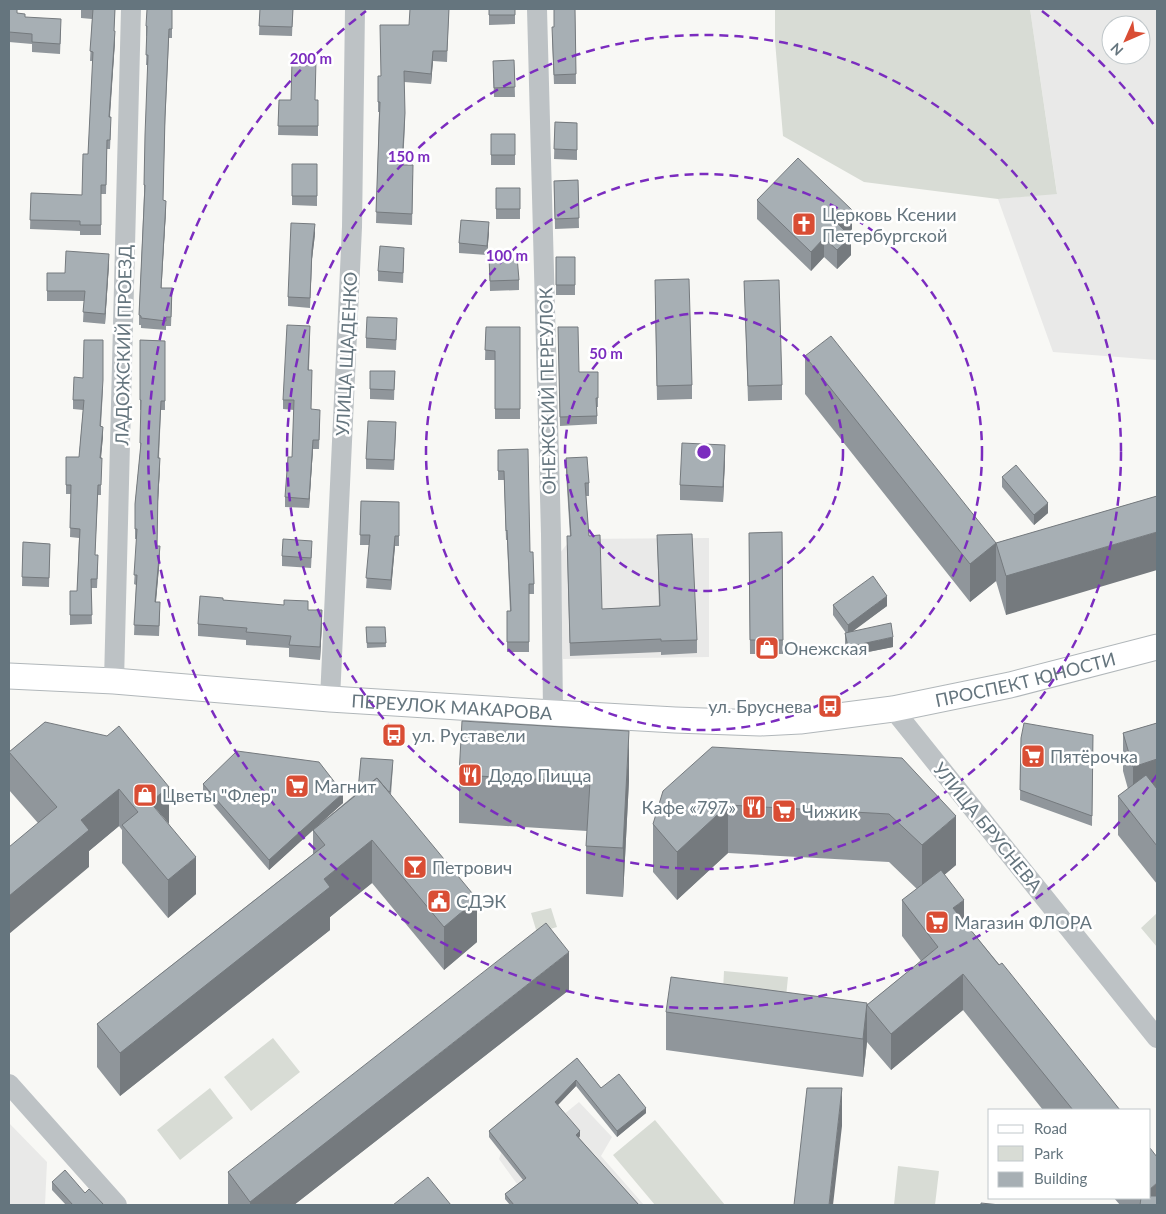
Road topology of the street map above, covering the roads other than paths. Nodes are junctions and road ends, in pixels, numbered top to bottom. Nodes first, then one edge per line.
1 (131, 9) edge
2 (355, 9) edge
3 (537, 9) edge
4 (1157, 647) edge
5 (9, 676) edge
6 (114, 680) junction
7 (330, 699) junction
8 (893, 709) junction
9 (553, 714) junction
10 (1157, 1038) edge
11 (9, 1084) edge
12 (117, 1205) edge

1 - 6 street, ЛАДОЖСКИЙ ПРОЕЗД
2 - 7 street, УЛИЦА ЩАДЕНКО
3 - 9 street, ОНЕЖСКИЙ ПЕРЕУЛОК
4 - 8 main road, ПРОСПЕКТ ЮНОСТИ
5 - 6 main road, ПЕРЕУЛОК МАКАРОВА
6 - 7 main road, ПЕРЕУЛОК МАКАРОВА
7 - 9 main road, ПЕРЕУЛОК МАКАРОВА
8 - 9 main road, ПЕРЕУЛОК МАКАРОВА
8 - 10 street, УЛИЦА БРУСНЕВА
11 - 12 street

